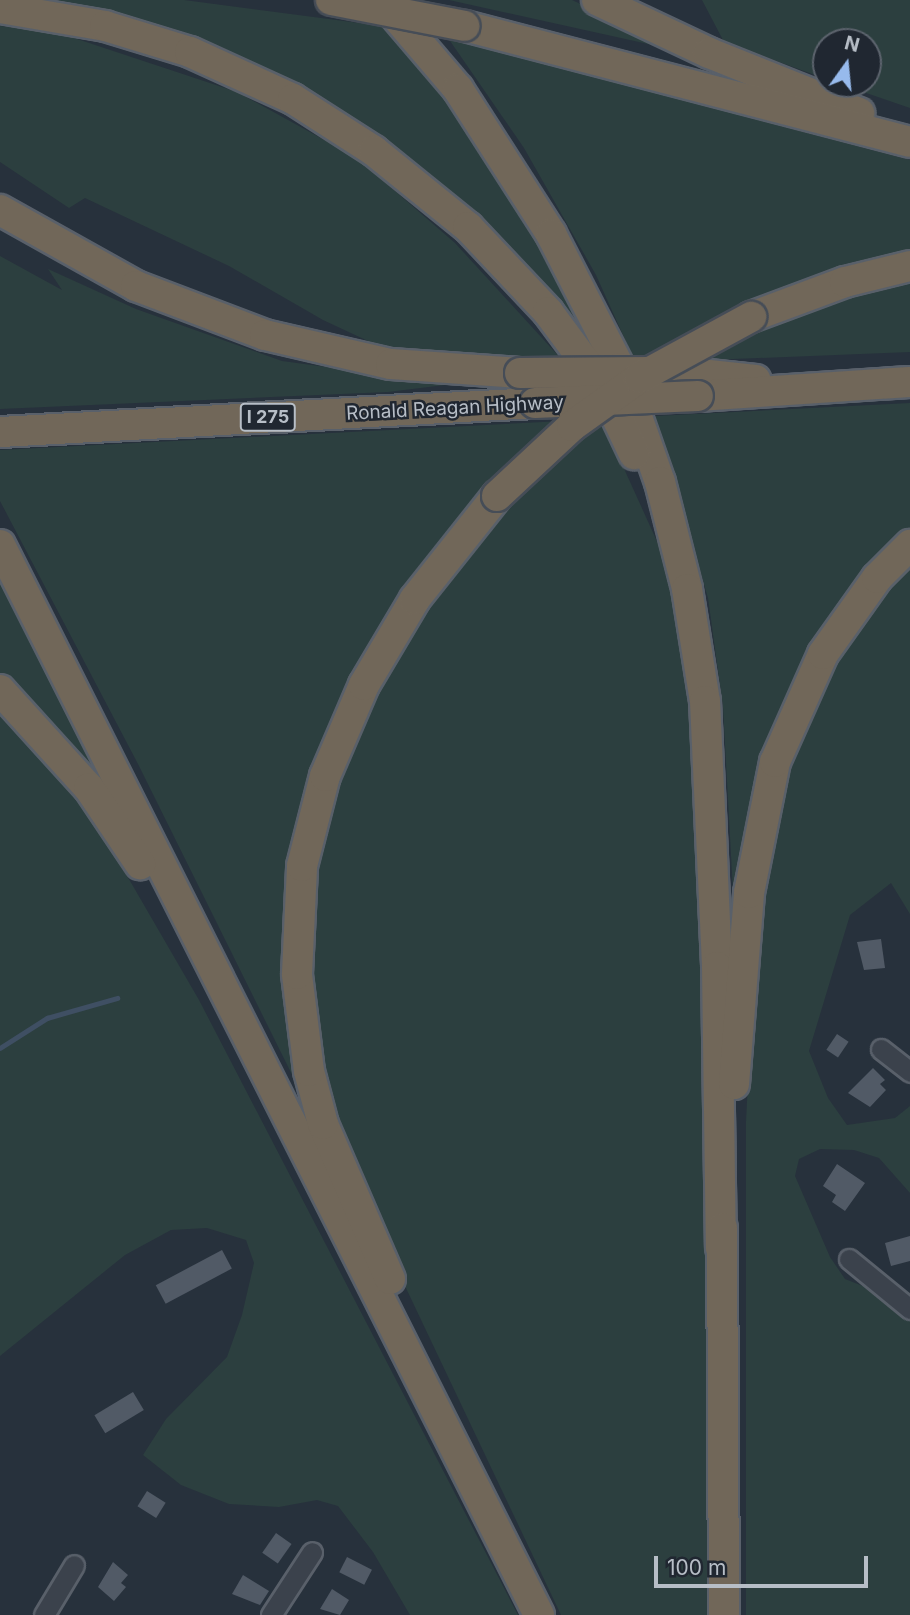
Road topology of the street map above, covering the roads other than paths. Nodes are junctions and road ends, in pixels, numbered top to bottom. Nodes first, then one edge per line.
1 (331, 0) edge
2 (383, 0) edge
3 (597, 0) edge
4 (0, 8) edge
5 (910, 139) edge
6 (0, 210) edge
7 (910, 266) edge
8 (910, 382) edge
9 (805, 387) junction
10 (0, 432) edge
11 (910, 544) edge
12 (0, 545) edge
13 (677, 550) junction
14 (0, 690) edge
15 (243, 1025) junction
16 (881, 1049) dead end
17 (910, 1072) edge
18 (721, 1248) junction
19 (849, 1259) dead end
20 (910, 1309) edge
21 (406, 1344) junction
22 (312, 1552) dead end
23 (74, 1565) dead end
24 (44, 1615) edge
25 (271, 1615) edge
26 (539, 1615) edge
27 (724, 1615) edge

1 - 5 highway, bridge
2 - 13 highway
3 - 5 highway
4 - 13 highway
6 - 9 highway, bridge
7 - 21 highway, bridge
8 - 9 highway, Ronald Reagan Highway / I 275
9 - 10 highway, Ronald Reagan Highway / I 275, bridge
11 - 18 highway
12 - 15 highway
13 - 18 highway
14 - 15 highway
15 - 21 highway
16 - 17 street
18 - 27 highway
19 - 20 street
21 - 26 highway
22 - 25 street
23 - 24 street

